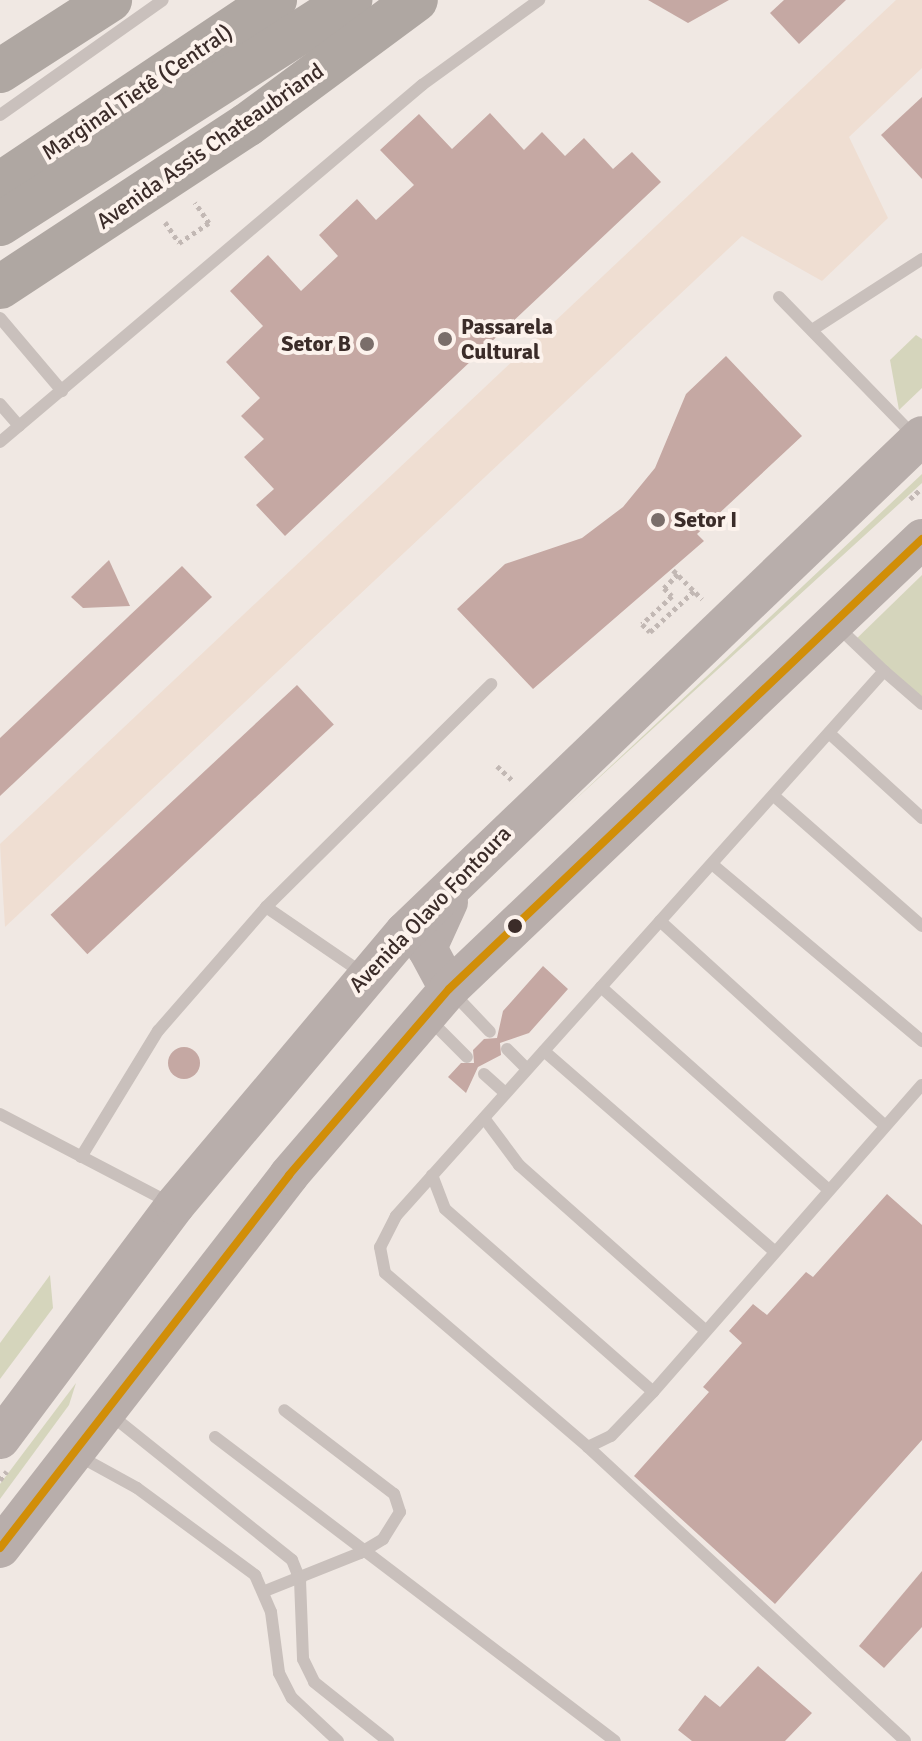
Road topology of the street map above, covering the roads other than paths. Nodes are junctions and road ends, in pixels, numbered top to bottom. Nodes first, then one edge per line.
1 (110, 0) edge
2 (163, 0) edge
3 (275, 0) edge
4 (350, 0) edge
5 (416, 0) edge
6 (539, 0) edge
7 (0, 71) edge
8 (0, 115) edge
9 (0, 184) edge
10 (0, 224) edge
11 (922, 259) edge
12 (0, 287) edge
13 (779, 297) dead end
14 (0, 318) edge
15 (812, 330) junction
16 (62, 391) junction
17 (0, 404) edge
18 (19, 426) junction
19 (920, 438) edge
20 (0, 442) edge
21 (922, 539) edge
22 (836, 625) junction
23 (884, 671) junction
24 (491, 684) dead end
25 (922, 704) edge
26 (829, 733) junction
27 (774, 796) junction
28 (922, 818) edge
29 (712, 864) junction
30 (452, 882) junction
31 (266, 907) junction
32 (660, 921) junction
33 (922, 926) edge
34 (366, 975) junction
35 (601, 987) junction
36 (438, 1003) junction
37 (490, 1032) dead end
38 (922, 1041) edge
39 (507, 1049) dead end
40 (544, 1051) junction
41 (467, 1057) dead end
42 (527, 1069) junction
43 (484, 1074) dead end
44 (922, 1085) edge
45 (504, 1092) junction
46 (0, 1114) edge
47 (484, 1118) junction
48 (885, 1126) junction
49 (81, 1157) junction
50 (432, 1175) junction
51 (828, 1189) junction
52 (175, 1205) junction
53 (774, 1251) junction
54 (705, 1330) junction
55 (653, 1392) junction
56 (105, 1410) junction
57 (284, 1410) dead end
58 (215, 1437) dead end
59 (0, 1439) edge
60 (588, 1447) junction
61 (72, 1453) junction
62 (0, 1548) edge
63 (360, 1553) junction
64 (300, 1580) junction
65 (265, 1591) junction
66 (338, 1741) edge
67 (388, 1741) edge
68 (615, 1741) edge
69 (905, 1741) edge

1 - 7 highway
2 - 8 lane
3 - 9 highway, Marginal Tietê (Central)
4 - 10 highway
5 - 12 highway, Avenida Assis Chateaubriand
6 - 16 lane
11 - 15 lane
13 - 15 lane
14 - 16 lane
15 - 19 lane
16 - 18 lane
17 - 18 lane
18 - 20 lane
19 - 30 main road, Avenida Olavo Fontoura
21 - 22 main road
22 - 23 lane
22 - 36 main road
23 - 25 lane
23 - 26 lane
24 - 31 lane
26 - 27 lane
26 - 28 lane
27 - 29 lane
27 - 33 lane
29 - 32 lane
29 - 38 lane
30 - 34 main road, Avenida Olavo Fontoura
30 - 36 main road
31 - 34 lane
31 - 49 lane
32 - 35 lane
32 - 48 lane
34 - 52 main road, Avenida Olavo Fontoura
35 - 40 lane
35 - 51 lane
36 - 37 lane
36 - 41 lane
36 - 56 main road
39 - 42 lane
40 - 42 lane
40 - 53 lane
42 - 45 lane
43 - 45 lane
44 - 48 lane
45 - 47 lane
46 - 49 lane
47 - 50 lane
47 - 54 lane
48 - 51 lane
49 - 52 lane
50 - 55 lane
50 - 60 lane
51 - 53 lane
52 - 59 main road, Avenida Olavo Fontoura
53 - 54 lane
54 - 55 lane
55 - 60 lane
56 - 61 main road
56 - 64 lane
57 - 63 lane
58 - 63 lane
60 - 69 lane
61 - 62 main road
61 - 65 lane
63 - 64 lane
63 - 68 lane
64 - 65 lane
64 - 67 lane
65 - 66 lane

